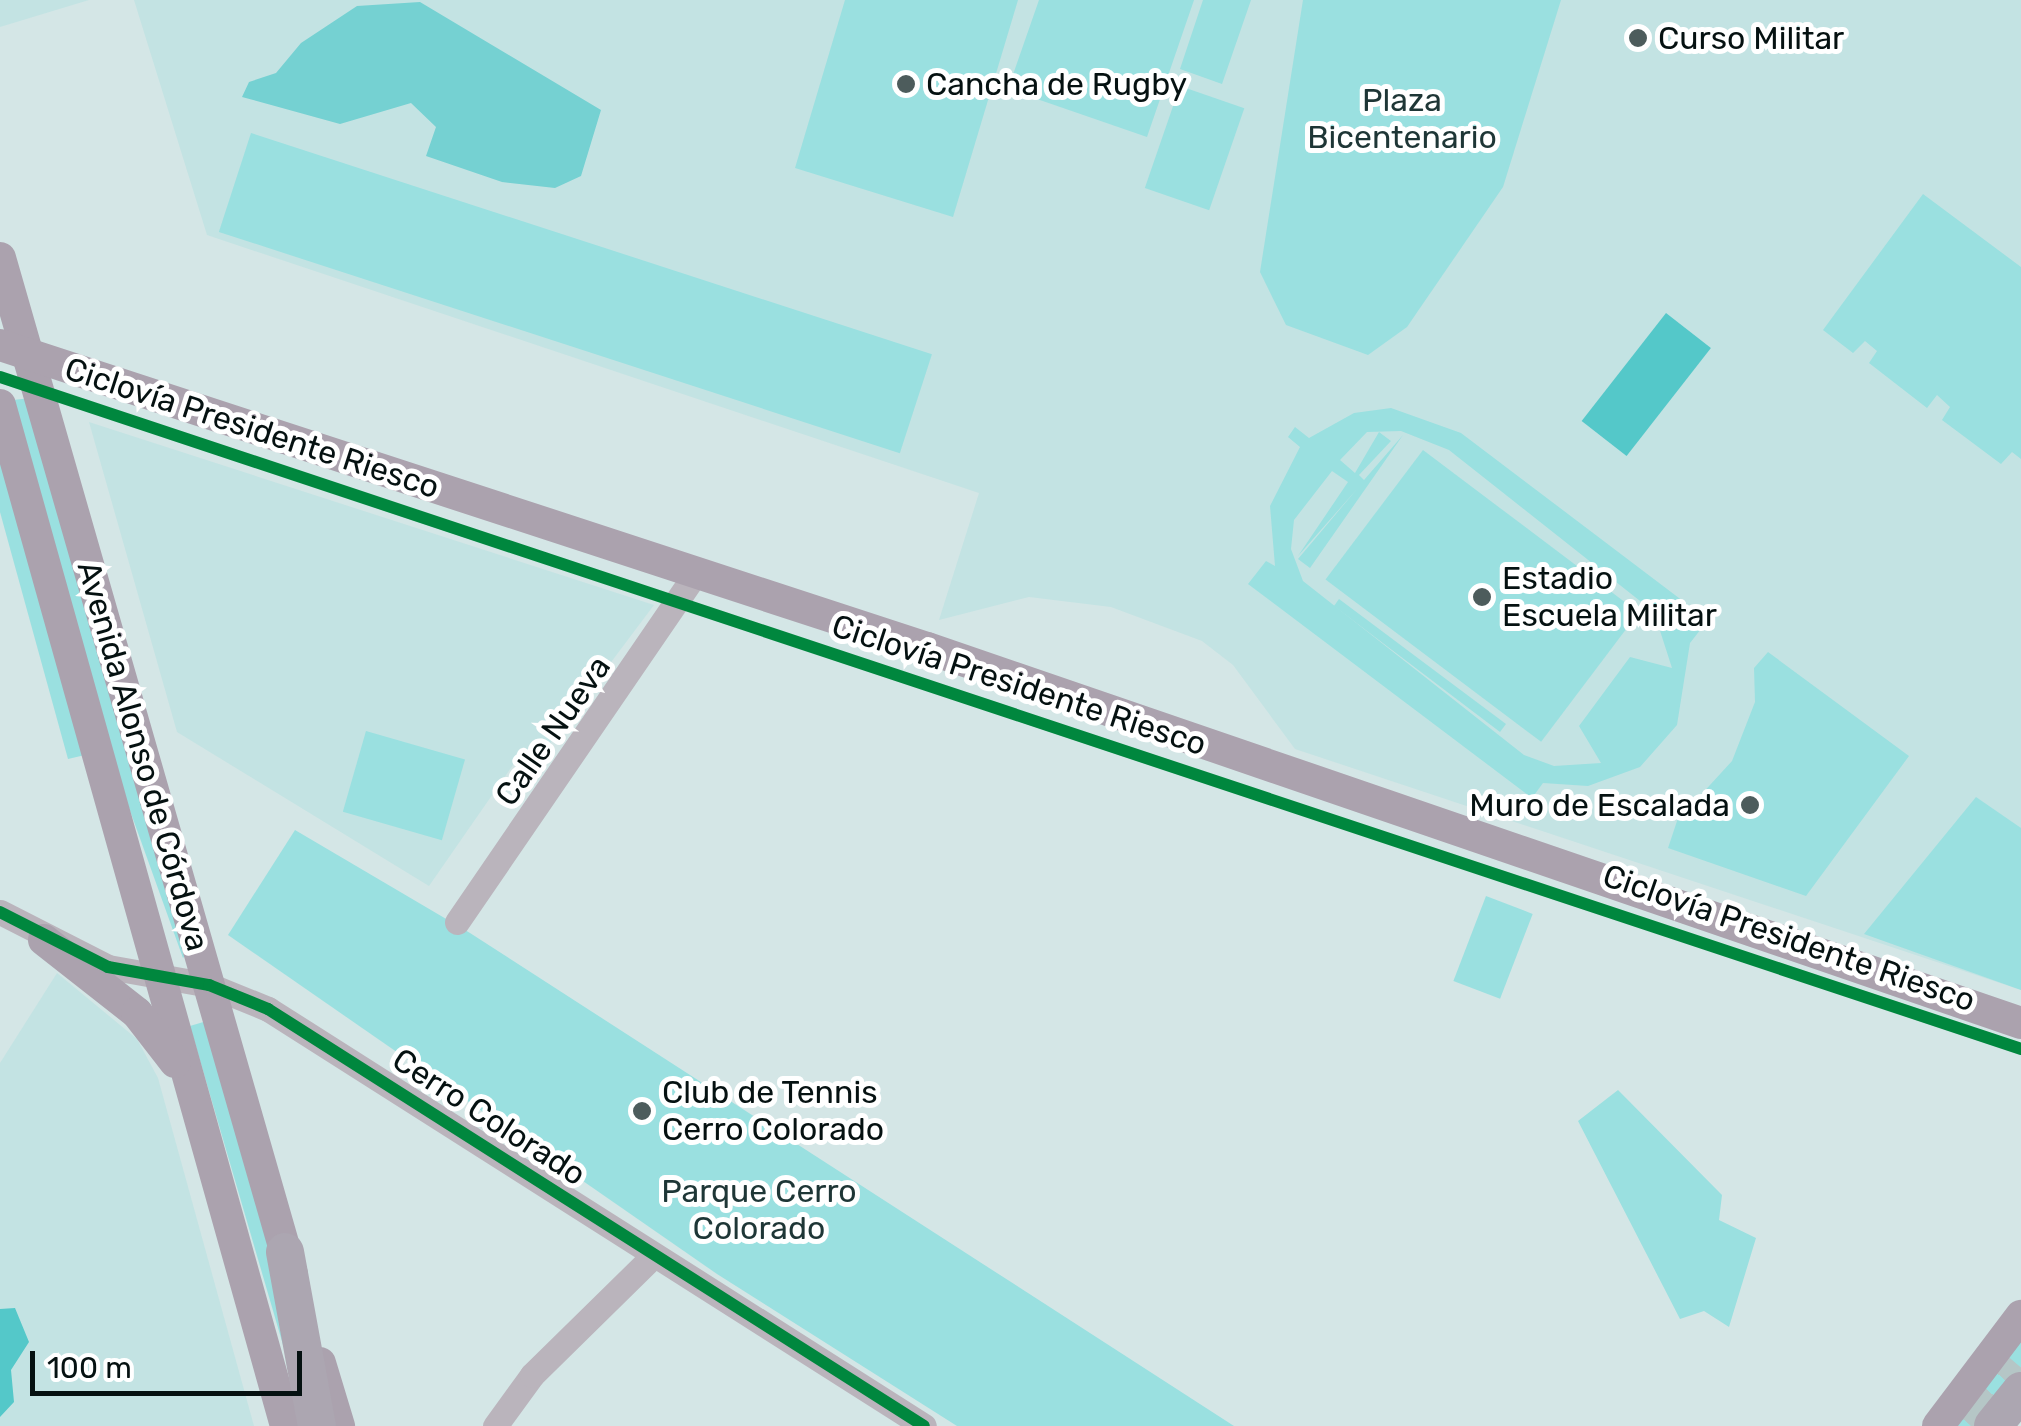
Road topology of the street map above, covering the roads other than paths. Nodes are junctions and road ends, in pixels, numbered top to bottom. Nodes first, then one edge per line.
1 (0, 258) edge
2 (0, 315) edge
3 (14, 350) edge
4 (0, 405) edge
5 (696, 573) junction
6 (0, 912) edge
7 (457, 922) dead end
8 (44, 940) junction
9 (160, 977) junction
10 (208, 985) junction
11 (2021, 1023) edge
12 (188, 1080) junction
13 (285, 1252) junction
14 (654, 1255) junction
15 (2021, 1316) edge
16 (2021, 1391) edge
17 (896, 1417) edge
18 (286, 1426) edge
19 (317, 1426) edge
20 (339, 1426) edge
21 (496, 1426) edge
22 (924, 1426) edge
23 (1938, 1426) edge
24 (1994, 1426) edge

1 - 3 main road, Avenida Alonso de Córdova
2 - 3 main road
3 - 5 main road
3 - 10 main road, Avenida Alonso de Córdova
4 - 9 main road, Avenida Alonso de Córdova
5 - 7 street, Calle Nueva
5 - 11 main road
6 - 8 street, Cerro Colorado
8 - 9 street, Cerro Colorado
8 - 12 main road
9 - 10 street, Cerro Colorado
9 - 12 main road, Avenida Alonso de Córdova
10 - 13 main road, Avenida Alonso de Córdova
10 - 14 street, Cerro Colorado
12 - 18 main road, Avenida Alonso de Córdova
13 - 19 highway
13 - 20 main road, Avenida Alonso de Córdova
14 - 17 street, Cerro Colorado
14 - 21 street
15 - 23 main road
16 - 24 highway
17 - 22 street, Cerro Colorado

